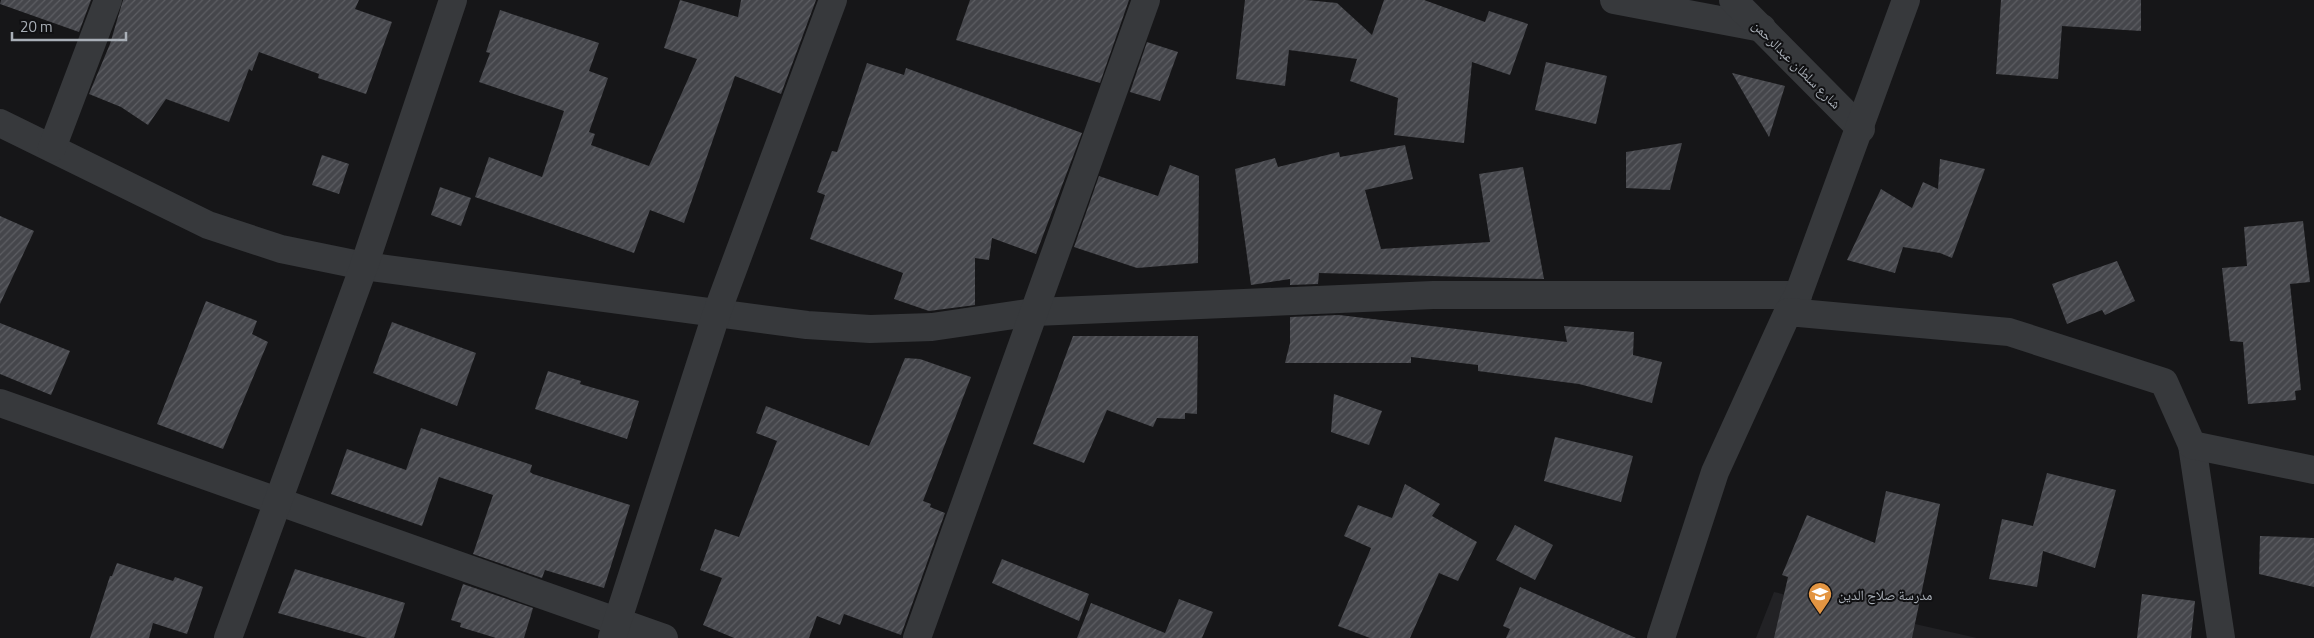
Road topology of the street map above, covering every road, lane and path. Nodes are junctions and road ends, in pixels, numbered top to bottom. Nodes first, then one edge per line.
1 (108, 0) edge
2 (453, 0) edge
3 (833, 0) edge
4 (1146, 0) edge
5 (1614, 0) edge
6 (1734, 0) edge
7 (1906, 0) edge
8 (1762, 28) junction
9 (0, 123) edge
10 (1861, 129) junction
11 (52, 148) junction
12 (364, 266) junction
13 (1793, 304) junction
14 (1035, 312) junction
15 (716, 315) junction
16 (0, 403) edge
17 (2192, 445) junction
18 (2314, 470) edge
19 (277, 501) junction
20 (615, 630) edge
21 (228, 638) edge
22 (664, 638) edge
23 (917, 638) edge
24 (1661, 638) edge
25 (2222, 638) edge

1 - 11 street
2 - 12 street
3 - 15 street
4 - 14 street
5 - 8 street
6 - 8 street, شارع سلطان عبدالرحمن
7 - 10 street
8 - 10 street, شارع سلطان عبدالرحمن
9 - 11 street
10 - 13 street
11 - 12 street
12 - 15 street
12 - 19 street
13 - 14 street
13 - 17 street
13 - 24 street
14 - 15 street
14 - 23 street
15 - 20 street
16 - 19 street
17 - 18 street
17 - 25 street
19 - 20 street
19 - 21 street
20 - 22 street

